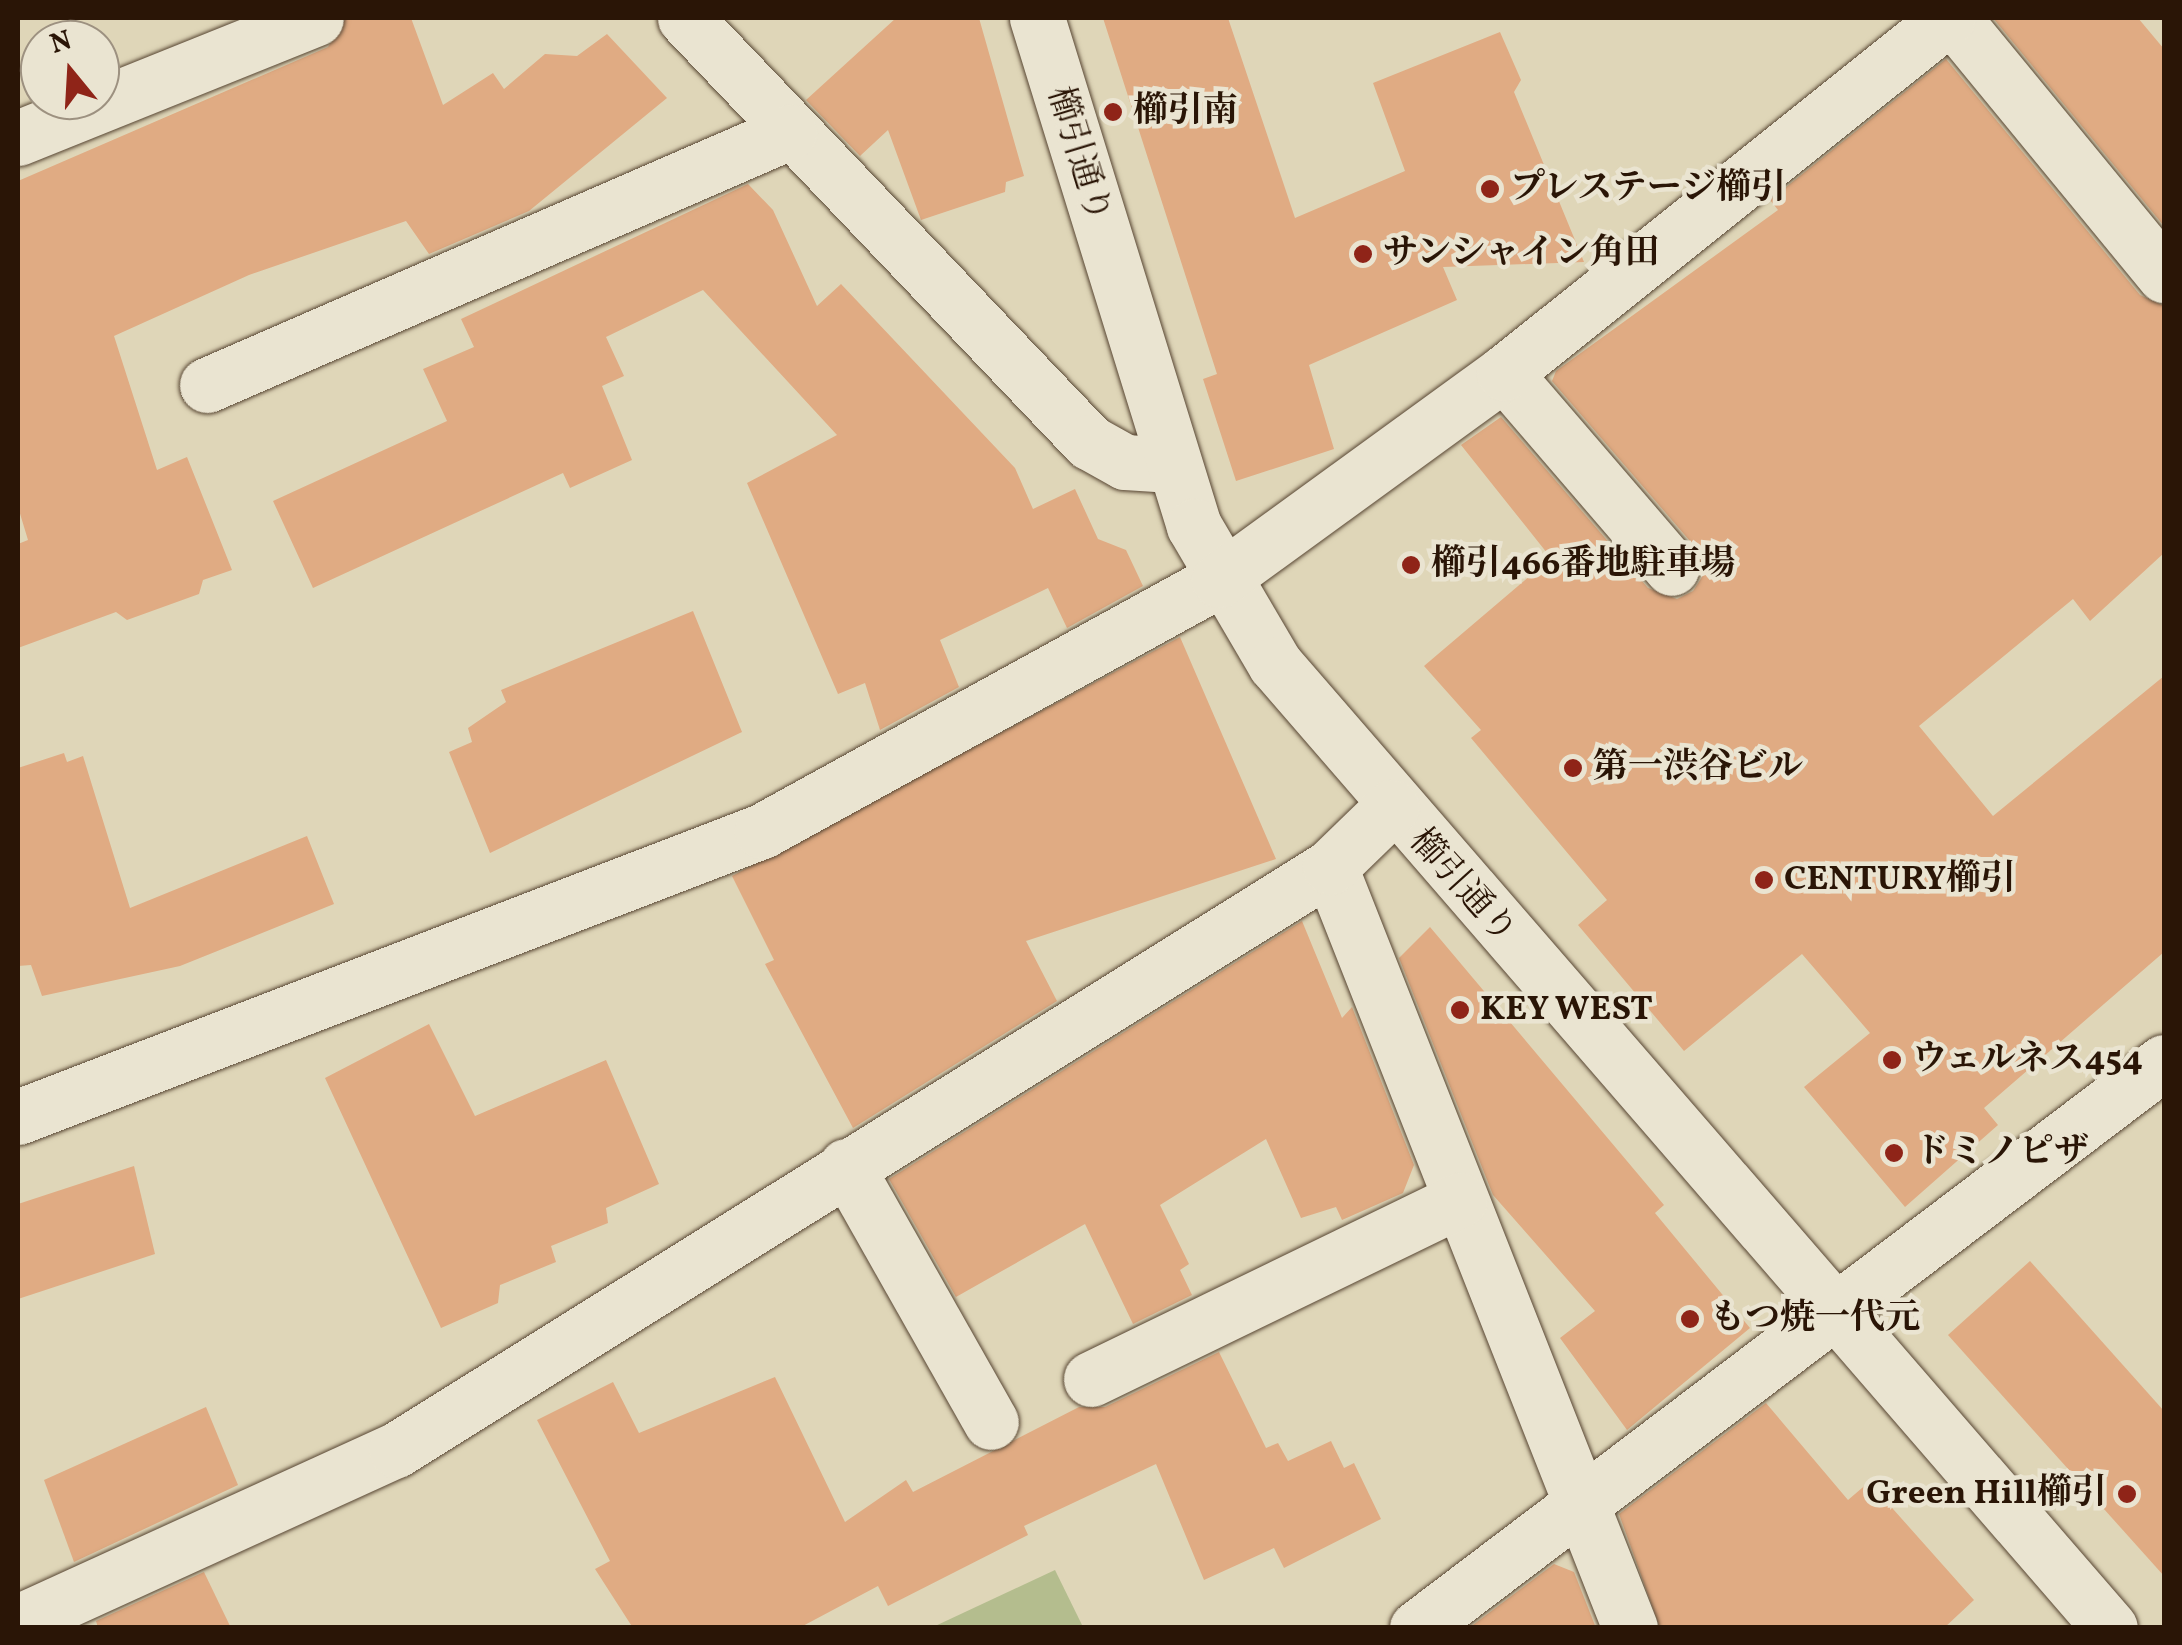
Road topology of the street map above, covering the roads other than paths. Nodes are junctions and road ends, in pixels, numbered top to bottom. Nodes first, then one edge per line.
1 (316, 18) edge
2 (685, 18) edge
3 (1037, 18) edge
4 (1950, 18) edge
5 (789, 132) junction
6 (18, 138) edge
7 (2164, 275) edge
8 (1504, 373) junction
9 (207, 385) dead end
10 (1172, 466) junction
11 (1672, 568) dead end
12 (1219, 580) junction
13 (1392, 808) junction
14 (1330, 867) junction
15 (2164, 1062) edge
16 (18, 1117) edge
17 (846, 1166) junction
18 (1460, 1200) junction
19 (1836, 1308) junction
20 (1091, 1379) dead end
21 (991, 1422) dead end
22 (1578, 1500) junction
23 (18, 1622) edge
24 (1417, 1628) edge
25 (1630, 1628) edge
26 (2110, 1628) edge

1 - 6 street
2 - 5 street
3 - 10 street, 櫛引通り
4 - 7 street
4 - 8 street
5 - 9 street
5 - 10 street
8 - 11 street
8 - 12 street
10 - 12 street, 櫛引通り
12 - 13 street, 櫛引通り
12 - 16 street
13 - 14 street
13 - 19 street, 櫛引通り
14 - 17 street
14 - 18 street
15 - 19 street
17 - 21 street
17 - 23 street
18 - 20 street
18 - 22 street
19 - 22 street
19 - 26 street, 櫛引通り
22 - 24 street
22 - 25 street

